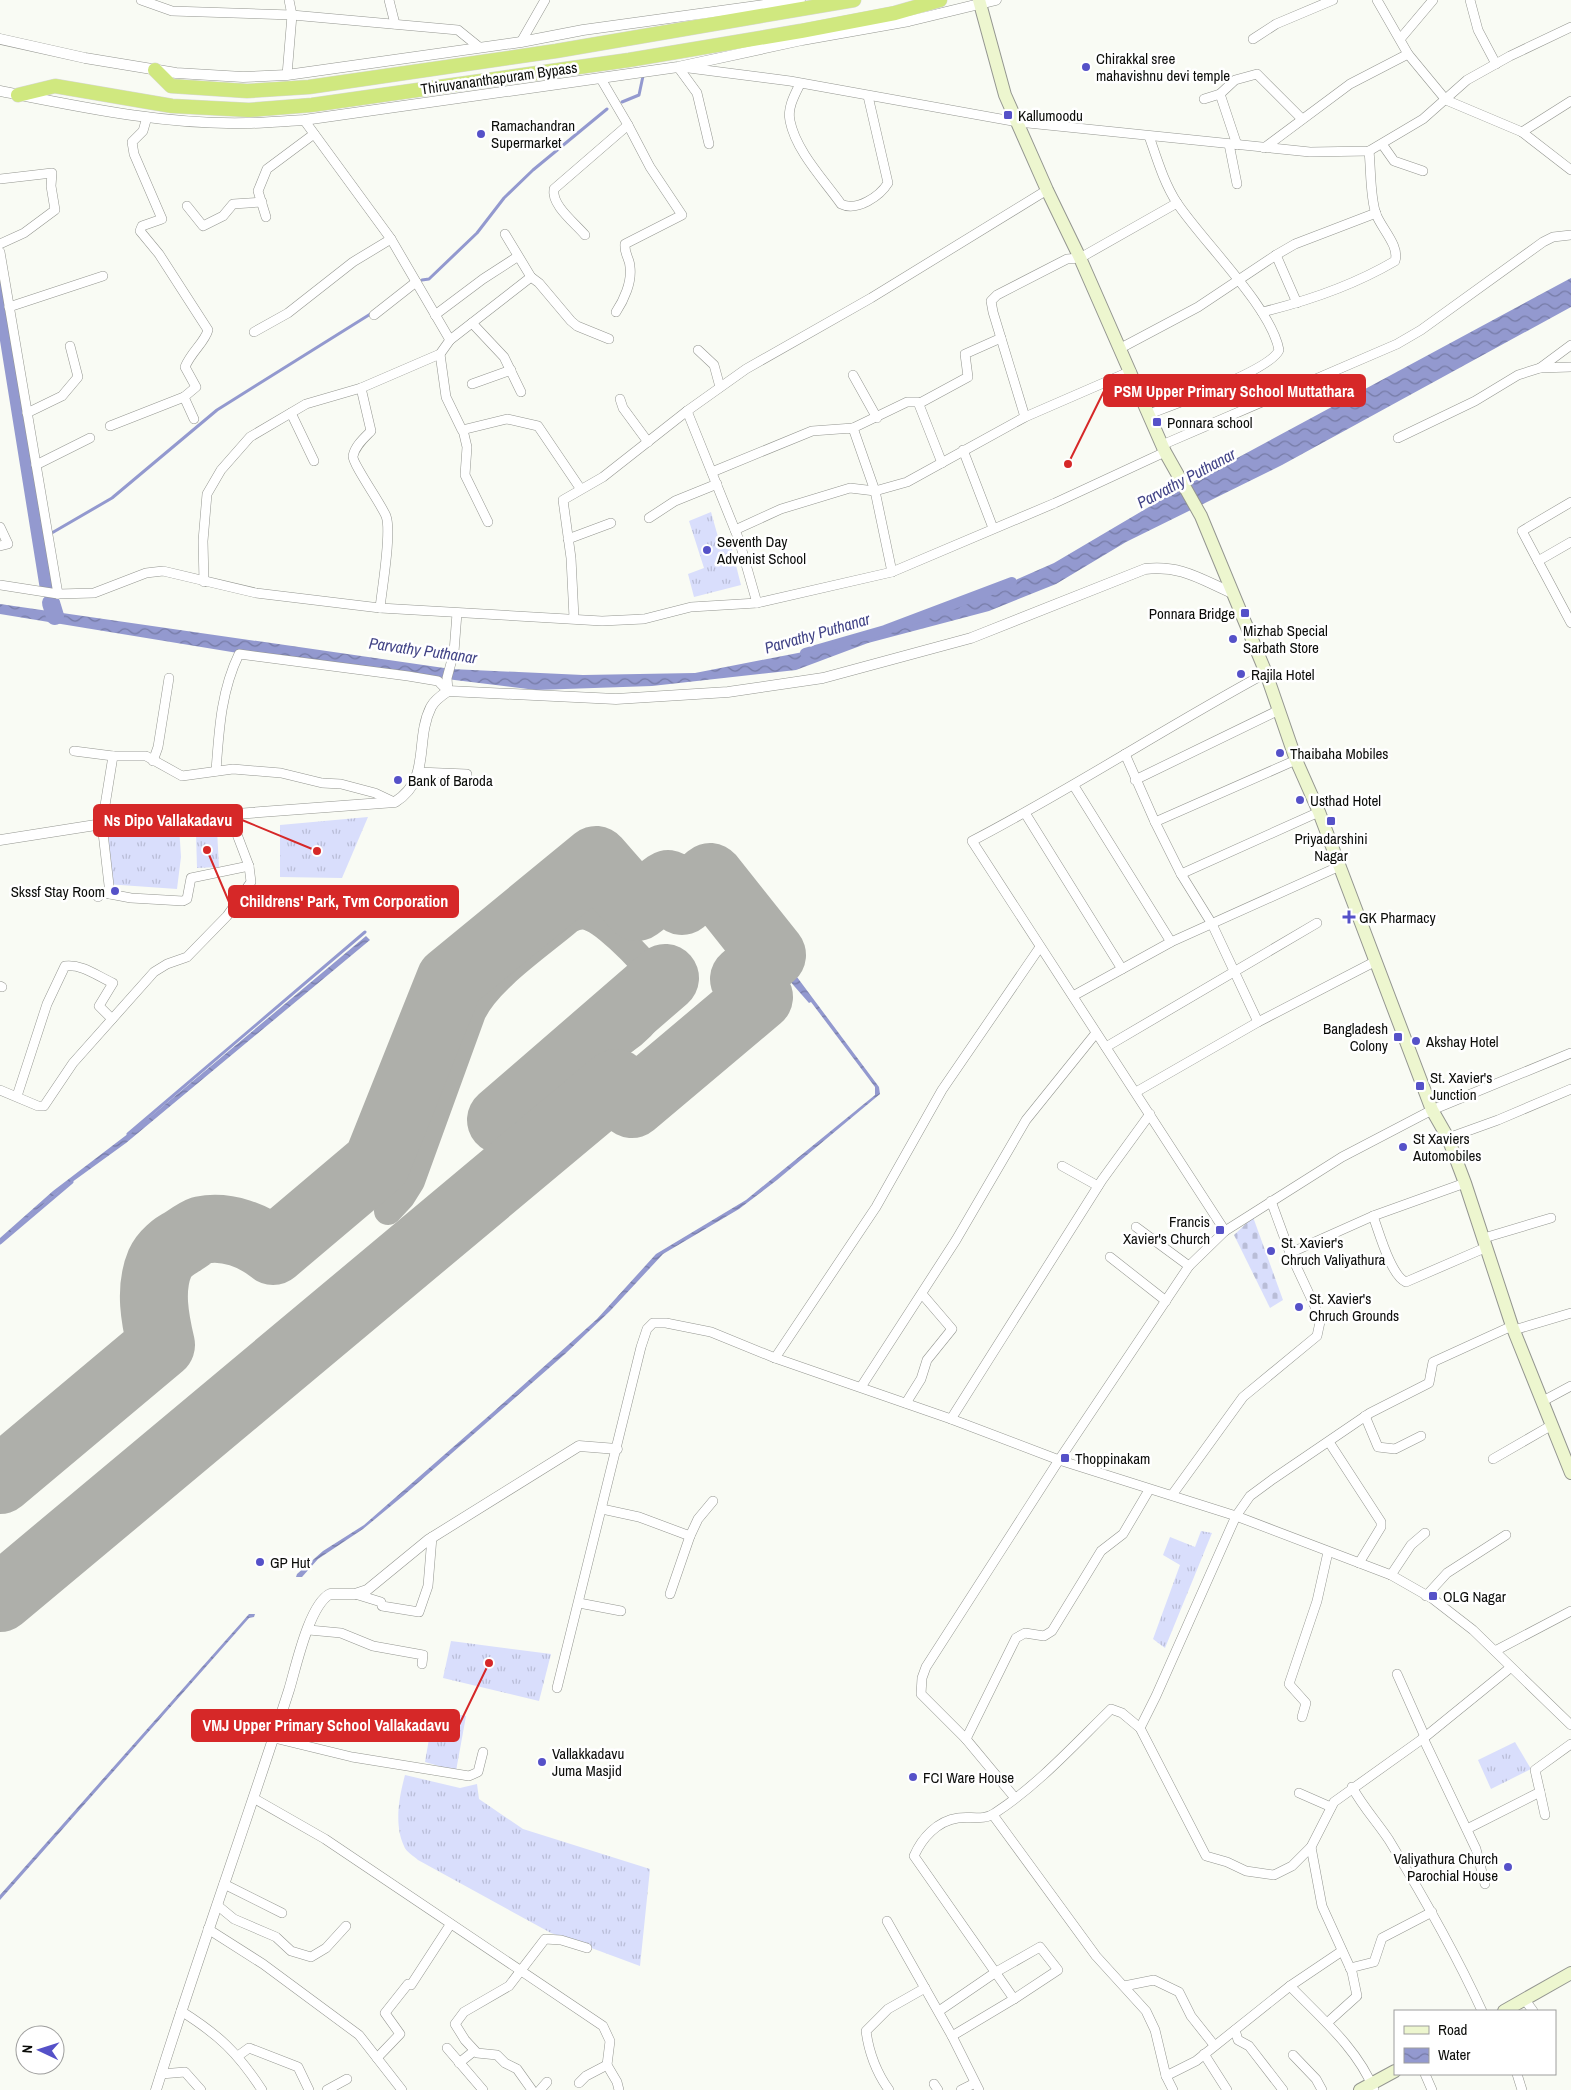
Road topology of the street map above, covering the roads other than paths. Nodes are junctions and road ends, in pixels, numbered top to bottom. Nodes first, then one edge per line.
1 (141, 0) edge
2 (289, 0) edge
3 (389, 0) edge
4 (545, 0) edge
5 (800, 0) edge
6 (854, 0) edge
7 (940, 0) edge
8 (996, 0) edge
9 (1333, 0) edge
10 (1377, 0) edge
11 (1433, 0) edge
12 (1470, 0) edge
13 (980, 2) edge
14 (292, 15) junction
15 (395, 24) junction
16 (1571, 27) edge
17 (1401, 38) junction
18 (0, 39) edge
19 (1253, 39) dead end
20 (521, 42) junction
21 (479, 47) junction
22 (1408, 54) junction
23 (1496, 64) junction
24 (678, 67) junction
25 (155, 70) junction
26 (287, 75) junction
27 (601, 79) junction
28 (800, 84) junction
29 (0, 91) edge
30 (1220, 94) junction
31 (18, 95) junction
32 (868, 96) junction
33 (1204, 99) dead end
34 (1446, 100) junction
35 (1571, 101) edge
36 (147, 117) junction
37 (1302, 119) junction
38 (304, 120) junction
39 (1018, 122) junction
40 (628, 125) junction
41 (1522, 132) junction
42 (314, 134) junction
43 (1149, 136) junction
44 (709, 144) dead end
45 (1382, 144) junction
46 (1233, 145) junction
47 (1264, 148) junction
48 (1369, 151) junction
49 (1571, 170) edge
50 (1423, 171) dead end
51 (0, 179) edge
52 (1237, 184) dead end
53 (1046, 190) junction
54 (262, 202) junction
55 (1177, 203) junction
56 (187, 206) dead end
57 (1376, 214) junction
58 (266, 217) dead end
59 (505, 234) dead end
60 (585, 235) dead end
61 (1571, 235) edge
62 (391, 238) junction
63 (0, 244) edge
64 (0, 252) edge
65 (1276, 254) junction
66 (517, 257) junction
67 (1080, 258) junction
68 (103, 276) dead end
69 (531, 277) junction
70 (1237, 280) junction
71 (416, 282) junction
72 (1297, 303) junction
73 (9, 307) junction
74 (616, 312) dead end
75 (1262, 312) junction
76 (374, 315) dead end
77 (435, 316) junction
78 (472, 322) junction
79 (254, 332) dead end
80 (1001, 338) junction
81 (610, 339) dead end
82 (450, 340) junction
83 (1571, 345) edge
84 (70, 346) dead end
85 (1119, 349) junction
86 (698, 350) dead end
87 (440, 354) junction
88 (1571, 367) edge
89 (1540, 368) junction
90 (511, 370) junction
91 (1130, 371) junction
92 (854, 375) dead end
93 (472, 384) dead end
94 (720, 387) junction
95 (360, 388) junction
96 (521, 392) dead end
97 (184, 397) junction
98 (620, 399) dead end
99 (920, 403) junction
100 (687, 410) junction
101 (28, 413) junction
102 (291, 413) junction
103 (1149, 414) junction
104 (1025, 417) junction
105 (194, 418) dead end
106 (877, 418) junction
107 (110, 426) dead end
108 (853, 428) junction
109 (463, 430) junction
110 (90, 438) dead end
111 (1398, 438) dead end
112 (648, 442) junction
113 (1163, 448) junction
114 (963, 450) junction
115 (314, 461) dead end
116 (942, 463) junction
117 (36, 465) junction
118 (712, 472) junction
119 (717, 484) junction
120 (580, 488) junction
121 (874, 491) junction
122 (1571, 502) edge
123 (649, 518) dead end
124 (488, 522) dead end
125 (611, 523) dead end
126 (0, 527) edge
127 (993, 528) junction
128 (735, 530) junction
129 (568, 539) junction
130 (1571, 542) edge
131 (0, 546) edge
132 (1538, 560) junction
133 (892, 572) junction
134 (204, 582) junction
135 (0, 585) edge
136 (58, 594) junction
137 (1232, 594) junction
138 (757, 603) junction
139 (380, 608) junction
140 (457, 613) junction
141 (574, 618) junction
142 (1570, 619) edge
143 (1266, 673) junction
144 (169, 678) dead end
145 (448, 691) junction
146 (1279, 710) junction
147 (74, 751) dead end
148 (1125, 754) junction
149 (113, 756) junction
150 (1296, 760) junction
151 (153, 761) junction
152 (216, 771) junction
153 (418, 772) junction
154 (467, 774) dead end
155 (1135, 780) junction
156 (1074, 786) junction
157 (395, 802) junction
158 (1319, 812) junction
159 (1025, 813) junction
160 (230, 816) junction
161 (1155, 822) junction
162 (102, 824) junction
163 (0, 840) edge
164 (249, 866) junction
165 (1340, 866) junction
166 (1181, 874) junction
167 (110, 894) junction
168 (98, 897) dead end
169 (1317, 923) dead end
170 (1212, 924) junction
171 (1171, 942) junction
172 (1040, 947) junction
173 (1376, 961) junction
174 (1122, 969) junction
175 (1233, 973) junction
176 (1073, 996) junction
177 (112, 1019) junction
178 (1258, 1022) junction
179 (1096, 1033) junction
180 (1106, 1047) junction
181 (1571, 1053) edge
182 (1571, 1089) edge
183 (0, 1090) edge
184 (1136, 1092) junction
185 (17, 1096) junction
186 (1432, 1110) junction
187 (1150, 1114) junction
188 (1448, 1138) junction
189 (1062, 1166) dead end
190 (1465, 1183) junction
191 (1098, 1186) junction
192 (1271, 1200) junction
193 (1373, 1216) junction
194 (1551, 1218) dead end
195 (1136, 1227) dead end
196 (1225, 1231) junction
197 (1485, 1243) junction
198 (1290, 1252) junction
199 (1110, 1257) dead end
200 (1189, 1266) junction
201 (922, 1294) junction
202 (1166, 1300) junction
203 (1571, 1313) edge
204 (1513, 1328) junction
205 (775, 1358) junction
206 (1571, 1386) edge
207 (861, 1387) junction
208 (1543, 1400) junction
209 (906, 1403) junction
210 (1365, 1416) junction
211 (951, 1419) junction
212 (1552, 1426) junction
213 (1420, 1436) dead end
214 (1329, 1442) junction
215 (618, 1449) junction
216 (1493, 1459) dead end
217 (1059, 1460) junction
218 (1571, 1473) edge
219 (1149, 1490) junction
220 (1172, 1495) junction
221 (714, 1501) dead end
222 (602, 1509) junction
223 (1236, 1516) junction
224 (1425, 1533) dead end
225 (1506, 1534) dead end
226 (690, 1536) junction
227 (432, 1537) junction
228 (1328, 1552) junction
229 (1359, 1563) junction
230 (1391, 1575) junction
231 (355, 1594) junction
232 (670, 1594) dead end
233 (1426, 1596) junction
234 (579, 1603) junction
235 (620, 1611) dead end
236 (1571, 1611) edge
237 (309, 1630) junction
238 (1495, 1651) junction
239 (422, 1664) dead end
240 (1510, 1668) junction
241 (1397, 1674) dead end
242 (558, 1688) dead end
243 (1302, 1717) dead end
244 (1570, 1726) edge
245 (1140, 1728) junction
246 (1424, 1737) junction
247 (274, 1738) junction
248 (966, 1739) junction
249 (1571, 1744) edge
250 (483, 1752) dead end
251 (1352, 1787) junction
252 (1299, 1792) dead end
253 (1540, 1792) junction
254 (1014, 1798) junction
255 (255, 1799) junction
256 (1331, 1807) junction
257 (993, 1815) junction
258 (1545, 1815) dead end
259 (1467, 1829) junction
260 (1311, 1847) junction
261 (224, 1884) junction
262 (1485, 1884) dead end
263 (217, 1906) junction
264 (1432, 1912) junction
265 (282, 1913) dead end
266 (887, 1922) dead end
267 (450, 1925) junction
268 (346, 1926) dead end
269 (208, 1930) junction
270 (588, 1948) dead end
271 (1342, 1951) junction
272 (1350, 1968) junction
273 (520, 1971) junction
274 (996, 1972) junction
275 (1571, 1973) edge
276 (1124, 1986) junction
277 (1290, 1986) junction
278 (925, 1988) junction
279 (1014, 1999) junction
280 (1525, 2000) junction
281 (1482, 2010) edge
282 (1506, 2010) edge
283 (1532, 2010) edge
284 (181, 2011) junction
285 (939, 2011) junction
286 (1327, 2023) junction
287 (1234, 2030) junction
288 (952, 2036) junction
289 (1214, 2045) junction
290 (447, 2048) dead end
291 (474, 2050) junction
292 (1204, 2054) junction
293 (1293, 2054) dead end
294 (238, 2056) junction
295 (377, 2058) junction
296 (458, 2064) junction
297 (607, 2065) junction
298 (1394, 2072) edge
299 (161, 2074) junction
300 (1425, 2075) edge
301 (1517, 2075) edge
302 (1166, 2076) junction
303 (347, 2079) dead end
304 (547, 2082) dead end
305 (578, 2083) dead end
306 (977, 2087) edge
307 (1369, 2088) edge
308 (156, 2090) edge
309 (201, 2090) edge
310 (262, 2090) edge
311 (310, 2090) edge
312 (327, 2090) edge
313 (402, 2090) edge
314 (482, 2090) edge
315 (532, 2090) edge
316 (540, 2090) edge
317 (619, 2090) edge
318 (889, 2090) edge
319 (961, 2090) edge
320 (1172, 2090) edge
321 (1227, 2090) edge
322 (1283, 2090) edge
323 (1322, 2090) edge
324 (1432, 2090) edge
325 (1522, 2090) edge

1 - 14 street
2 - 14 street
3 - 15 street
4 - 20 street
5 - 20 street
6 - 25 highway, Thiruvananthapuram Bypass
7 - 31 highway, Thiruvananthapuram Bypass
8 - 13 street, Thiruvananthapuram Bypass
9 - 19 street
10 - 17 street
11 - 17 street
12 - 23 street
13 - 24 street, Thiruvananthapuram Bypass
13 - 39 main road
14 - 15 street
14 - 26 street
15 - 21 street
16 - 23 street
17 - 22 street
18 - 25 street
20 - 21 street
21 - 26 street
22 - 34 street
22 - 37 street
23 - 34 street
24 - 27 street, Thiruvananthapuram Bypass
24 - 28 street
24 - 44 street
25 - 26 street
27 - 38 street, Thiruvananthapuram Bypass
27 - 40 street
28 - 32 street
28 - 32 street
29 - 31 street, Thiruvananthapuram Bypass
30 - 33 street
30 - 37 street
30 - 46 street
31 - 36 street, Thiruvananthapuram Bypass
32 - 39 street
34 - 41 street
34 - 45 street
35 - 41 street
36 - 38 street, Thiruvananthapuram Bypass
36 - 97 street
37 - 47 street
38 - 42 street
39 - 43 street
39 - 53 main road
40 - 60 street
40 - 74 street
41 - 49 street
42 - 54 street
42 - 62 street
43 - 46 street
43 - 55 street
45 - 48 street
45 - 50 street
46 - 47 street
46 - 52 street
47 - 48 street
48 - 57 street
51 - 63 street
53 - 67 main road
53 - 94 street
54 - 56 street
54 - 58 street
55 - 67 street
55 - 70 street
57 - 65 street
57 - 72 street
59 - 66 street
61 - 113 street
62 - 71 street
62 - 79 street
64 - 73 street
65 - 70 street
65 - 72 street
66 - 69 street
66 - 77 street
67 - 80 street
67 - 85 main road
68 - 73 street
69 - 78 street
69 - 81 street
70 - 75 street
70 - 85 street
71 - 76 street
71 - 77 street
72 - 75 street
73 - 101 street
75 - 103 street
77 - 82 street
78 - 82 street
78 - 90 street
80 - 99 street
80 - 104 street
82 - 87 street
83 - 89 street
84 - 101 street
85 - 91 main road
86 - 94 street
87 - 95 street
87 - 109 street
88 - 89 street
89 - 111 street
90 - 93 street
90 - 96 street
91 - 103 main road
91 - 104 street
92 - 106 street
94 - 100 street
95 - 102 street
95 - 139 street
97 - 105 street
97 - 107 street
98 - 112 street
99 - 106 street
99 - 116 street
100 - 112 street
100 - 118 street
101 - 117 street
102 - 115 street
102 - 134 street
103 - 113 main road
104 - 114 street
106 - 108 street
108 - 118 street
108 - 121 street
109 - 120 street
109 - 124 street
110 - 117 street
112 - 120 street
113 - 127 street
113 - 137 main road
114 - 116 street
114 - 127 street
116 - 121 street
117 - 136 street
118 - 119 street
119 - 123 street
119 - 128 street
120 - 129 street
121 - 128 street
121 - 133 street
122 - 132 street
125 - 129 street
126 - 131 street
127 - 133 street
128 - 138 street
129 - 141 street
130 - 132 street
132 - 142 street
133 - 138 street
134 - 136 street
134 - 139 street
135 - 136 street
137 - 143 main road
137 - 145 street
138 - 141 street
139 - 140 street
140 - 141 street
140 - 145 street
143 - 146 main road
143 - 148 street
144 - 151 street
145 - 152 street
145 - 153 street
146 - 150 main road
146 - 155 street
147 - 149 street
148 - 155 street
148 - 156 street
149 - 151 street
149 - 162 street
150 - 158 main road
150 - 161 street
151 - 152 street
152 - 157 street
153 - 154 street
153 - 157 street
155 - 161 street
156 - 159 street
156 - 171 street
157 - 160 street
158 - 165 main road
158 - 166 street
159 - 172 street
159 - 174 street
160 - 162 street
160 - 164 street
161 - 166 street
162 - 163 street
162 - 167 street
164 - 167 street
164 - 177 street
165 - 170 street
165 - 173 main road
166 - 170 street
167 - 168 street
169 - 175 street
170 - 171 street
170 - 175 street
171 - 174 street
172 - 176 street
172 - 205 street
173 - 178 street
173 - 186 main road
174 - 176 street
175 - 178 street
175 - 180 street
176 - 179 street
177 - 185 street
177 - 185 street
178 - 184 street
179 - 180 street
179 - 201 street
180 - 184 street
181 - 186 street
182 - 188 street
183 - 185 street
184 - 187 street
186 - 188 main road
186 - 192 street
187 - 191 street
187 - 196 street
188 - 190 main road
189 - 191 street
190 - 193 street
190 - 197 main road
191 - 211 street
192 - 196 street
192 - 198 street
193 - 197 street
193 - 198 street
194 - 197 street
195 - 200 street
196 - 200 street
197 - 204 main road
198 - 220 street
199 - 202 street
200 - 202 street
201 - 207 street
201 - 209 street
202 - 217 street
203 - 204 street
204 - 208 main road
204 - 210 street
205 - 207 street
205 - 215 street
206 - 208 street
207 - 209 street
208 - 212 main road
209 - 211 street
210 - 213 street
210 - 214 street
211 - 217 street
212 - 216 street
212 - 218 main road
214 - 223 street
214 - 229 street
215 - 222 street
215 - 227 street
217 - 219 street
217 - 248 street
219 - 220 street
219 - 248 street
220 - 223 street
221 - 226 street
222 - 226 street
222 - 234 street
223 - 228 street
223 - 245 street
224 - 230 street
225 - 233 street
226 - 232 street
227 - 231 street
227 - 231 street
228 - 229 street
228 - 243 street
229 - 230 street
230 - 233 street
231 - 237 street
233 - 238 street
234 - 235 street
234 - 242 street
236 - 238 street
237 - 239 street
237 - 247 street
238 - 240 street
240 - 244 street
240 - 246 street
241 - 246 street
245 - 254 street
245 - 260 street
246 - 251 street
246 - 259 street
247 - 250 street
247 - 255 street
248 - 254 street
249 - 253 street
251 - 256 street
251 - 264 street
252 - 256 street
253 - 258 street
253 - 259 street
254 - 257 street
255 - 261 street
255 - 267 street
256 - 260 street
257 - 274 street
257 - 276 street
259 - 262 street
260 - 271 street
261 - 263 street
261 - 265 street
263 - 268 street
263 - 269 street
264 - 272 street
264 - 281 street
266 - 278 street
267 - 273 street
267 - 295 street
269 - 284 street
269 - 295 street
270 - 273 street
271 - 272 street
271 - 277 street
272 - 286 street
273 - 291 street
273 - 297 street
274 - 279 street
274 - 279 street
274 - 285 street
275 - 280 main road
276 - 289 street
276 - 302 street
277 - 286 street
277 - 287 street
278 - 285 street
278 - 318 street
279 - 288 street
280 - 282 main road
280 - 283 street
284 - 294 street
284 - 299 street
285 - 288 street
286 - 307 street
287 - 289 street
287 - 322 street
288 - 306 street
289 - 292 street
290 - 296 street
291 - 296 street
291 - 315 street
292 - 302 street
292 - 321 street
293 - 323 street
294 - 310 street
294 - 311 street
295 - 313 street
296 - 314 street
297 - 305 street
297 - 317 street
298 - 307 main road
299 - 308 street
299 - 309 street
300 - 324 street
301 - 325 street
302 - 320 street
303 - 312 street
304 - 316 street
306 - 319 street

